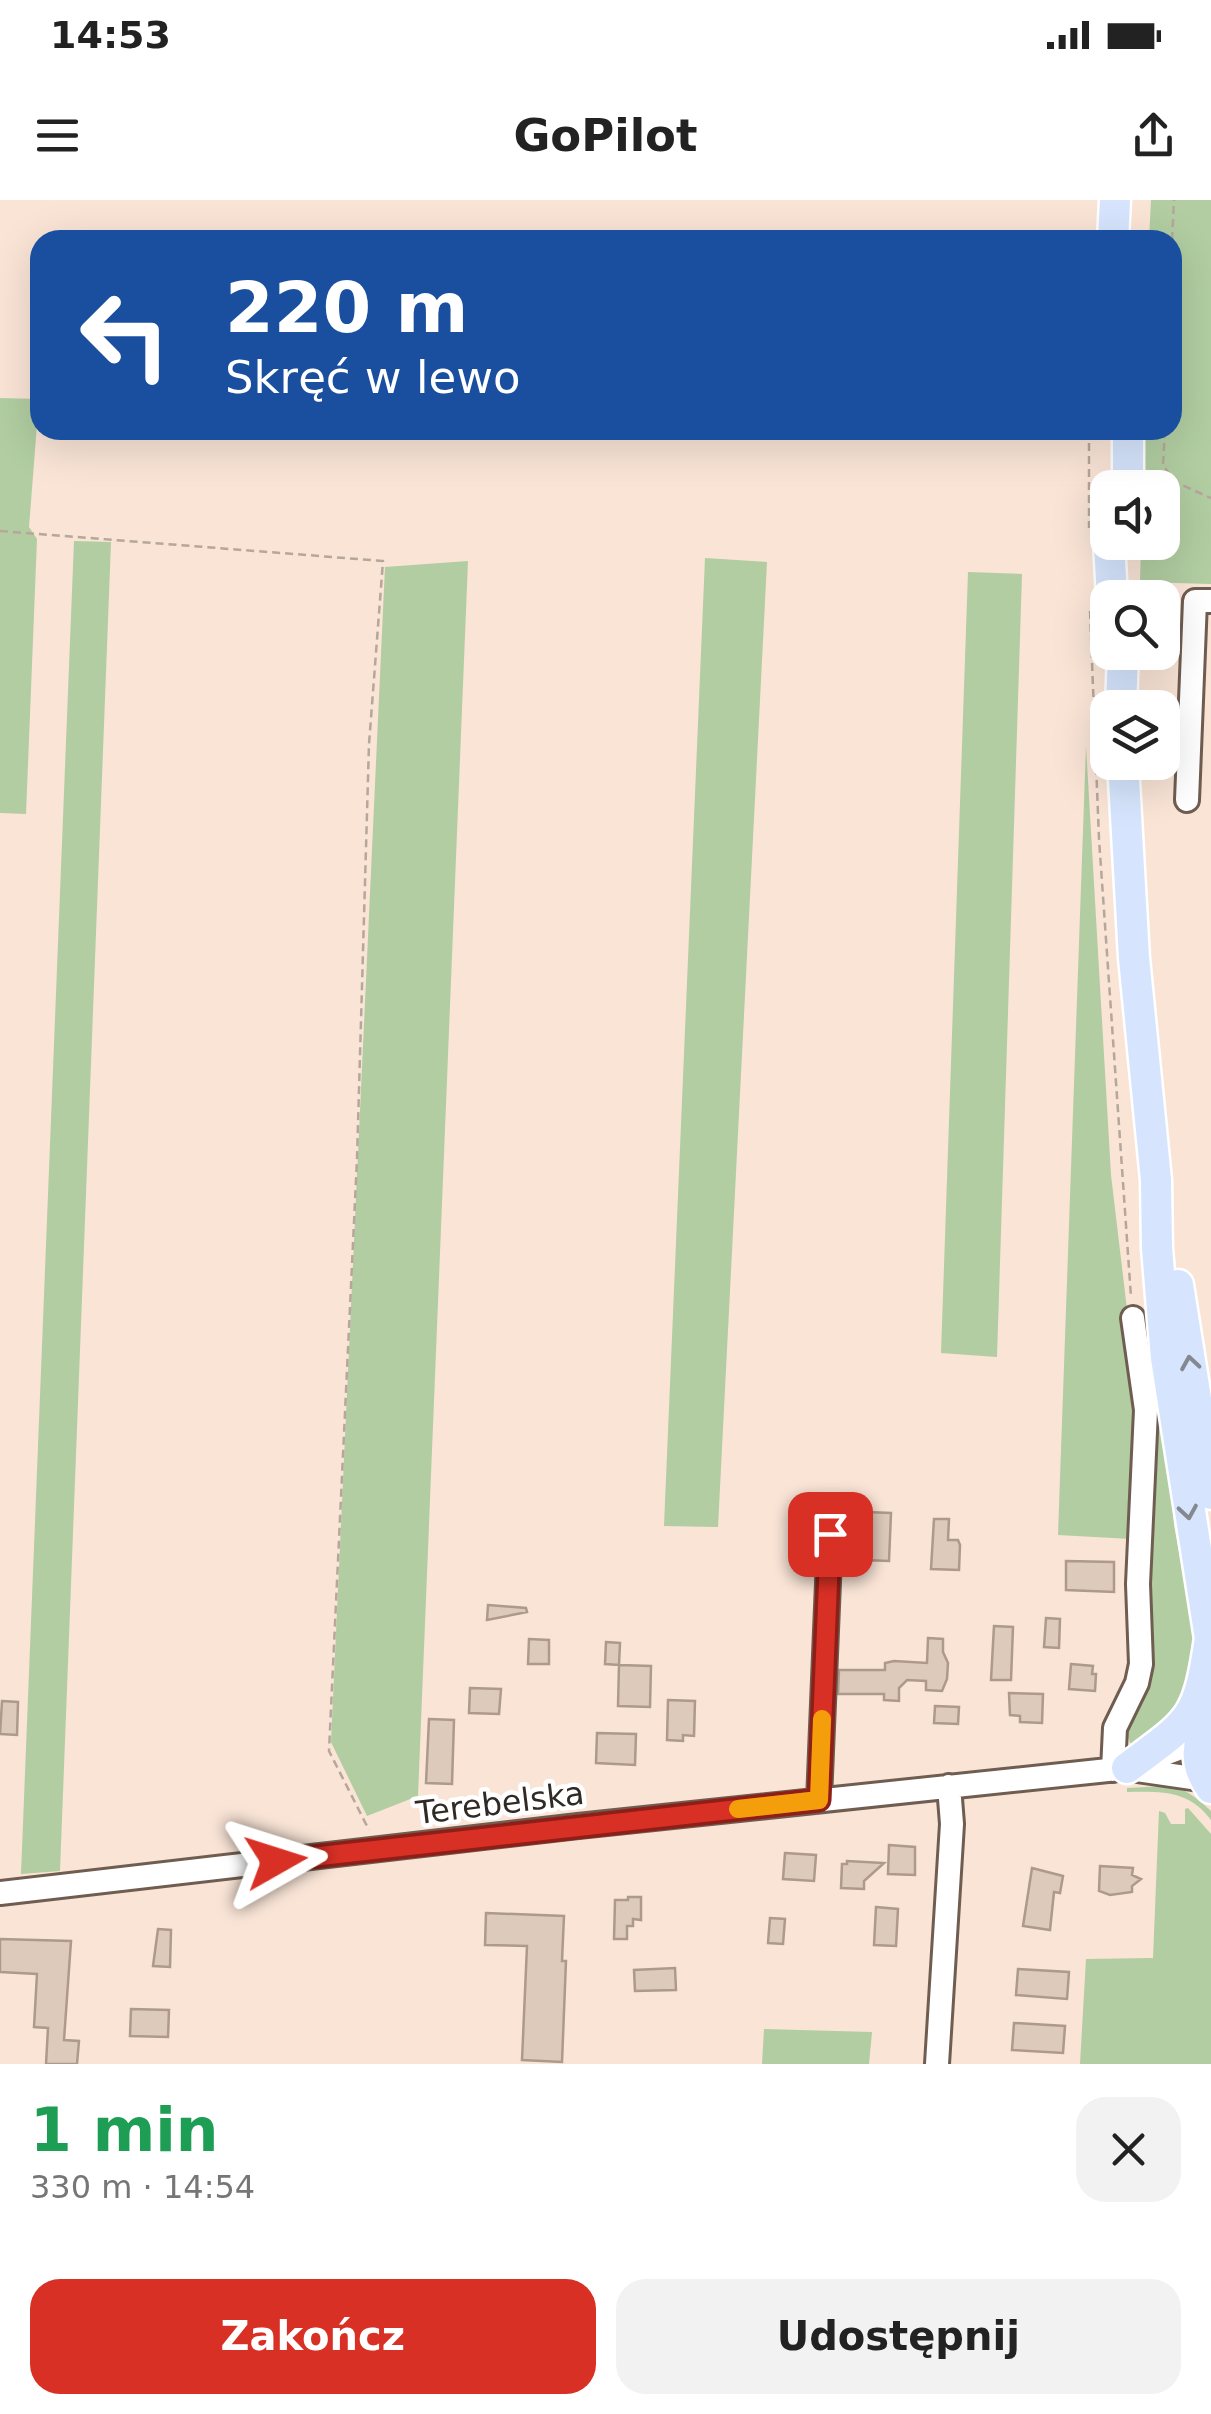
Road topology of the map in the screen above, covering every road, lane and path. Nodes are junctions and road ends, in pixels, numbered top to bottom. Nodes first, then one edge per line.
1 (1115, 200) edge
2 (1134, 200) edge
3 (1174, 200) edge
4 (1114, 230) edge
5 (1132, 230) edge
6 (1172, 230) edge
7 (1108, 440) edge
8 (1128, 440) edge
9 (1164, 440) edge
10 (1108, 470) edge
11 (1128, 470) edge
12 (1211, 498) edge
13 (0, 531) edge
14 (1211, 601) edge
15 (1124, 780) edge
16 (1188, 800) dead end
17 (1156, 1180) junction
18 (1133, 1318) dead end
19 (1211, 1494) edge
20 (830, 1534) dead end
21 (1210, 1642) edge
22 (1205, 1730) edge
23 (1120, 1769) junction
24 (1208, 1784) edge
25 (949, 1786) junction
26 (819, 1800) junction
27 (378, 1849) junction
28 (0, 1893) edge
29 (937, 2064) edge

1 - 4 main road
2 - 5 main road
3 - 6 path
7 - 10 main road
8 - 11 main road
9 - 12 path
13 - 27 path
14 - 16 street
15 - 17 main road
19 -> 17 main road
17 -> 21 main road
18 - 23 street
20 - 26 street
21 - 23 main road
22 - 23 street, Terebelska
22 - 24 main road
23 - 24 street, Terebelska
23 - 25 street, Terebelska
25 - 26 street, Terebelska
25 - 29 street
26 - 27 street, Terebelska
27 - 28 street, Terebelska

